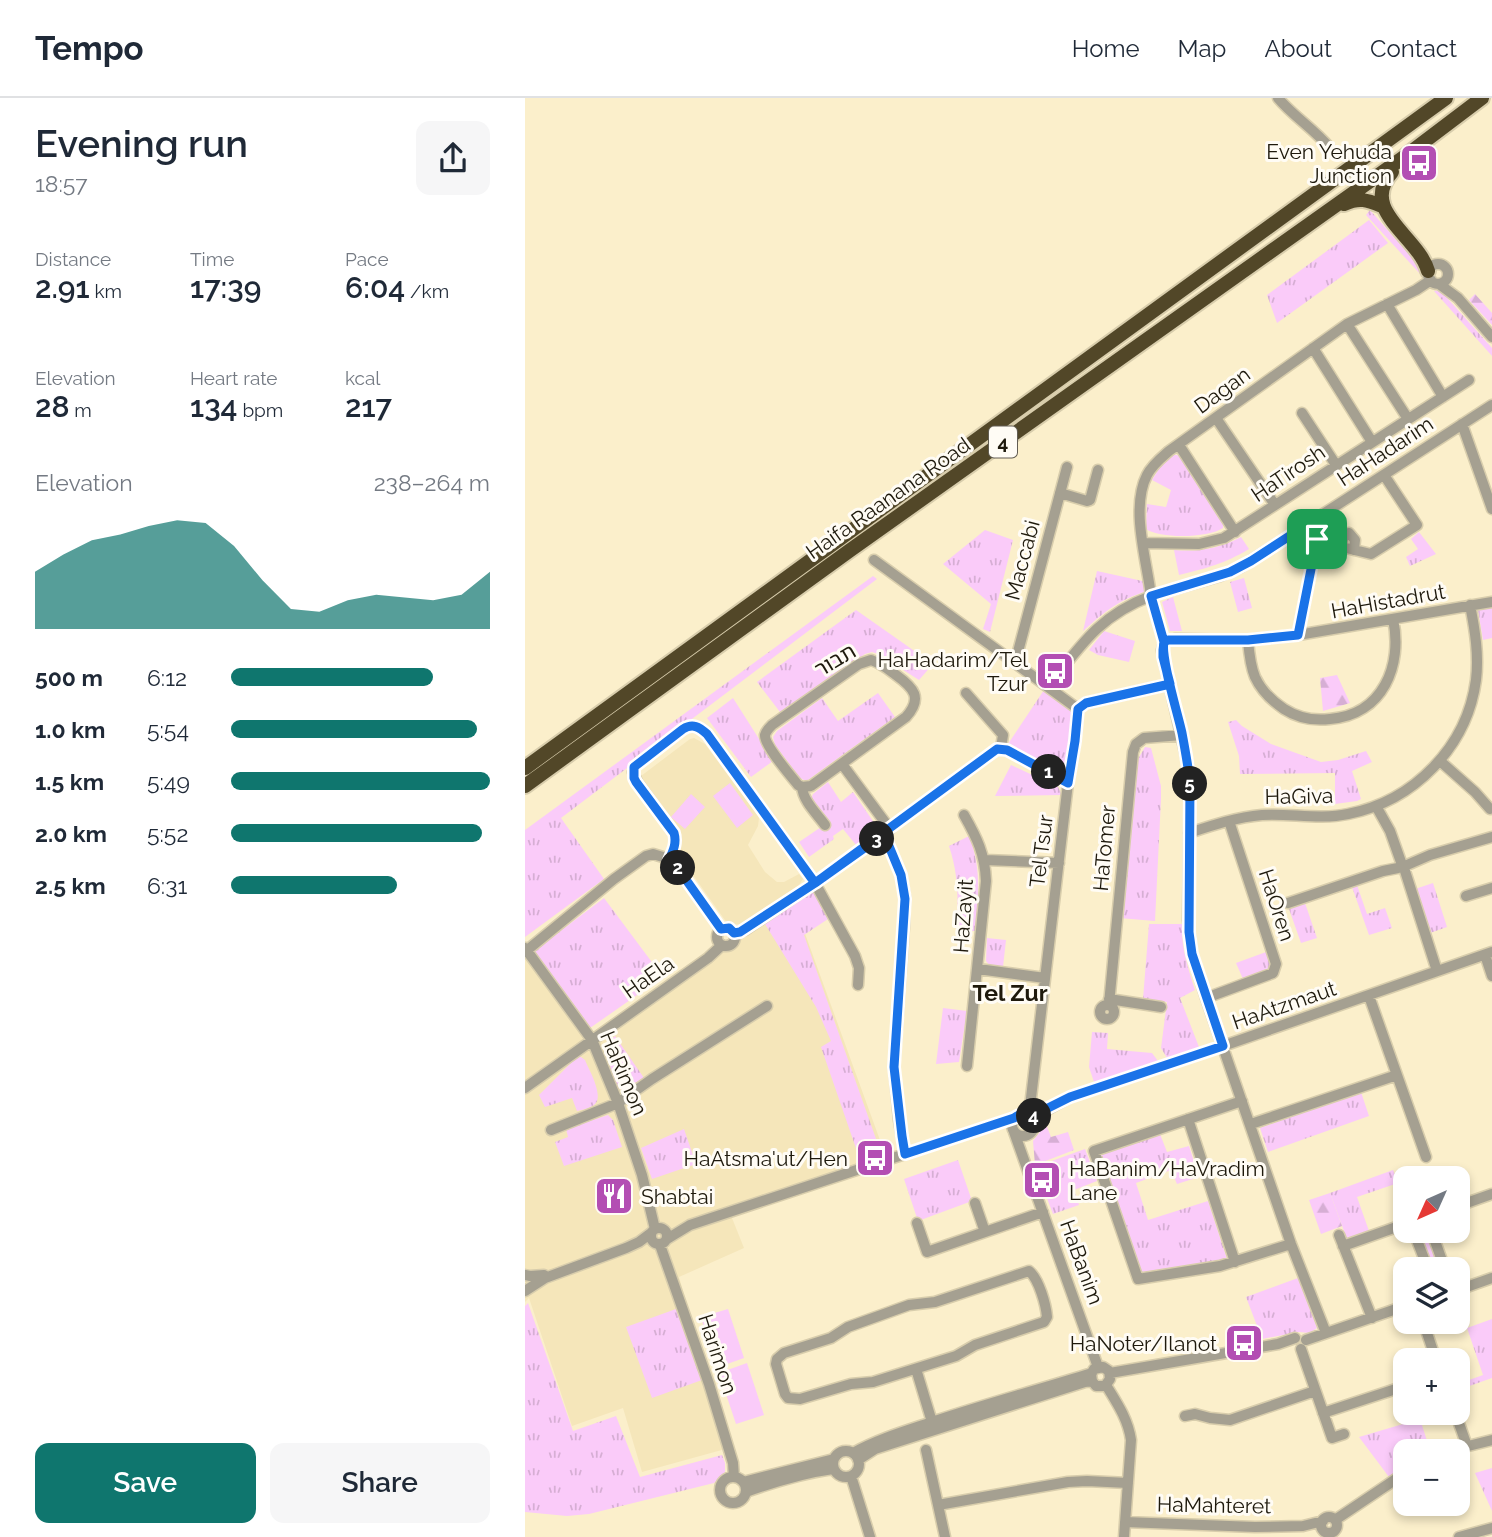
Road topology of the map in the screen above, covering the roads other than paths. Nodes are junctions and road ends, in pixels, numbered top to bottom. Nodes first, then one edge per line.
1 (1278, 98) edge
2 (1446, 98) edge
3 (1482, 98) edge
4 (1329, 147) dead end
5 (1404, 157) junction
6 (1383, 206) junction
7 (1328, 211) junction
8 (1434, 275) junction
9 (1448, 275) junction
10 (1458, 298) junction
11 (1387, 304) junction
12 (1347, 324) junction
13 (1492, 337) edge
14 (1313, 348) junction
15 (1469, 380) dead end
16 (1443, 397) junction
17 (1492, 405) edge
18 (1302, 412) dead end
19 (1216, 418) junction
20 (1408, 419) junction
21 (1462, 424) junction
22 (1372, 442) junction
23 (1179, 444) junction
24 (1336, 465) junction
25 (1067, 467) dead end
26 (1098, 470) dead end
27 (1384, 475) junction
28 (1060, 493) junction
29 (1275, 505) junction
30 (1492, 509) edge
31 (1311, 522) junction
32 (1235, 532) junction
33 (1143, 542) junction
34 (1354, 550) dead end
35 (874, 560) dead end
36 (1151, 596) junction
37 (1492, 601) edge
38 (1470, 605) junction
39 (1393, 619) junction
40 (1298, 635) junction
41 (1248, 640) junction
42 (1164, 642) junction
43 (1016, 663) junction
44 (1170, 684) junction
45 (1048, 687) junction
46 (966, 693) dead end
47 (1078, 709) junction
48 (1182, 735) junction
49 (1001, 748) junction
50 (1440, 761) junction
51 (842, 764) junction
52 (525, 768) edge
53 (1068, 783) junction
54 (525, 786) edge
55 (802, 787) junction
56 (1376, 806) junction
57 (1490, 809) dead end
58 (964, 815) dead end
59 (1229, 821) junction
60 (825, 825) dead end
61 (887, 831) junction
62 (1189, 833) junction
63 (1492, 837) edge
64 (669, 860) junction
65 (985, 860) junction
66 (1059, 863) junction
67 (1403, 866) junction
68 (815, 883) junction
69 (1492, 888) edge
70 (1466, 897) dead end
71 (1288, 903) dead end
72 (721, 929) junction
73 (734, 933) junction
74 (722, 945) junction
75 (526, 950) edge
76 (1488, 953) edge
77 (978, 969) junction
78 (1437, 971) junction
79 (1492, 976) edge
80 (1045, 978) junction
81 (858, 985) dead end
82 (1369, 996) junction
83 (1206, 998) junction
84 (767, 1006) dead end
85 (1161, 1007) dead end
86 (592, 1040) junction
87 (1223, 1046) junction
88 (967, 1066) dead end
89 (1397, 1075) junction
90 (1033, 1087) junction
91 (525, 1088) edge
92 (1242, 1101) junction
93 (618, 1103) junction
94 (1053, 1106) junction
95 (1188, 1119) junction
96 (1023, 1123) junction
97 (1251, 1124) junction
98 (551, 1130) dead end
99 (905, 1154) junction
100 (1426, 1157) dead end
101 (1028, 1170) junction
102 (1492, 1194) edge
103 (1470, 1202) edge
104 (975, 1203) dead end
105 (1044, 1212) junction
106 (917, 1223) dead end
107 (1393, 1228) edge
108 (985, 1232) junction
109 (1339, 1235) dead end
110 (658, 1236) junction
111 (1291, 1244) junction
112 (1343, 1246) junction
113 (1235, 1262) junction
114 (1492, 1278) edge
115 (526, 1284) edge
116 (1470, 1286) edge
117 (1393, 1311) edge
118 (1372, 1318) junction
119 (1326, 1333) junction
120 (1299, 1343) junction
121 (916, 1369) junction
122 (1110, 1373) junction
123 (1094, 1374) junction
124 (1106, 1385) junction
125 (1393, 1390) edge
126 (1315, 1391) junction
127 (1323, 1413) junction
128 (1185, 1416) dead end
129 (932, 1422) junction
130 (1344, 1434) dead end
131 (1492, 1440) edge
132 (1470, 1445) edge
133 (926, 1450) dead end
134 (855, 1457) junction
135 (833, 1464) junction
136 (851, 1476) junction
137 (1393, 1481) edge
138 (1128, 1483) junction
139 (938, 1505) junction
140 (1125, 1522) junction
141 (1332, 1528) edge
142 (1492, 1528) edge
143 (870, 1537) edge
144 (945, 1537) edge
145 (1124, 1537) edge
146 (1459, 1537) edge

1 - 4 street
2 - 52 highway, Haifa Raanana Road / 4
3 - 5 highway, Haifa Raanana Road / 4
5 - 6 highway
5 - 7 highway, Haifa Raanana Road / 4
6 - 7 highway
6 - 8 highway
7 - 54 highway, Haifa Raanana Road / 4
8 - 9 street, Dagan
8 - 9 street
8 - 10 street
8 - 11 street, Dagan
9 - 10 street
10 - 13 street
11 - 12 street, Dagan
11 - 16 street
12 - 14 street, Dagan
12 - 20 street
14 - 19 street, Dagan
14 - 22 street
15 - 16 street, HaTirosh
16 - 20 street, HaTirosh
17 - 21 street, HaHadarim
18 - 24 street
19 - 23 street, Dagan
19 - 29 street
20 - 22 street, HaTirosh
21 - 27 street, HaHadarim
21 - 30 street
22 - 24 street, HaTirosh
23 - 32 street
23 - 33 street, Dagan
24 - 29 street, HaTirosh
25 - 28 street, Maccabi
26 - 28 street
27 - 31 street, HaHadarim
27 - 34 street
28 - 43 street, Maccabi
29 - 32 street, HaTirosh
31 - 36 street, HaHadarim
31 - 40 street
32 - 33 street, HaTirosh
33 - 36 street, Dagan
35 - 43 street
36 - 42 street
36 - 45 street, HaHadarim
37 - 38 street, HaHistadrut
38 - 39 street, HaHistadrut
38 - 50 street, HaGiva
39 - 40 street, HaHistadrut
39 - 41 street
40 - 41 street, HaHistadrut
41 - 42 street, HaHistadrut
42 - 44 street
43 - 45 street
44 - 47 street
44 - 48 street
45 - 47 street
46 - 49 street
47 - 53 street, Tel Tsur
48 - 62 street
48 - 85 street, HaTomer
49 - 53 street
49 - 61 street
50 - 56 street, HaGiva
50 - 57 street
51 - 55 street, תבור
51 - 55 street, תבור
51 - 61 street
53 - 66 street, Tel Tsur
55 - 60 street
56 - 59 street, HaGiva
56 - 67 street
58 - 65 street, HaZayit
59 - 62 street, HaGiva
59 - 83 street, HaOren
61 - 68 street
61 - 99 street
62 - 83 street
63 - 67 street
64 - 68 street
64 - 72 street
64 - 75 street
65 - 66 street
65 - 77 street, HaZayit
66 - 80 street, Tel Tsur
67 - 71 street
67 - 78 street
68 - 73 street
68 - 81 street
69 - 70 street
72 - 73 street
72 - 74 street
73 - 74 street
74 - 86 street, HaEla
75 - 86 street, HaRimon
76 - 78 street, HaAtzmaut
76 - 79 street
77 - 80 street
77 - 88 street, HaZayit
78 - 82 street, HaAtzmaut
80 - 90 street, Tel Tsur
82 - 87 street, HaAtzmaut
82 - 89 street
83 - 87 street
84 - 93 street
86 - 91 street, HaEla
86 - 93 street, HaRimon
87 - 92 street
87 - 94 street, HaAtzmaut
89 - 97 street
89 - 100 street
90 - 94 street
90 - 96 street, Tel Tsur
92 - 95 street
92 - 97 street
93 - 98 street
93 - 110 street, HaRimon
94 - 96 street, HaAtzmaut
95 - 113 street
95 - 113 street
96 - 99 street
96 - 101 street, HaBanim
96 - 101 street, HaBanim
97 - 111 street
99 - 110 street
101 - 105 street, HaBanim
102 - 103 street
104 - 108 street
105 - 108 street
105 - 123 street, HaBanim
106 - 108 street
107 - 112 street
109 - 112 street
110 - 115 street
110 - 135 street, Harimon
111 - 113 street
111 - 119 street
112 - 118 street
114 - 116 street
117 - 118 street
118 - 119 street
119 - 120 street
120 - 122 street
120 - 126 street
121 - 121 street
121 - 129 street
122 - 123 street
122 - 124 street
123 - 124 street
123 - 129 street
123 - 134 street
124 - 138 street
125 - 127 street
126 - 127 street
126 - 128 street
127 - 130 street
129 - 134 street
131 - 132 street
133 - 139 street
134 - 135 street
134 - 136 street
135 - 136 street
136 - 143 street
137 - 141 street, HaMahteret
138 - 139 street
138 - 140 street
139 - 144 street
140 - 141 street, HaMahteret
140 - 145 street
142 - 146 street

